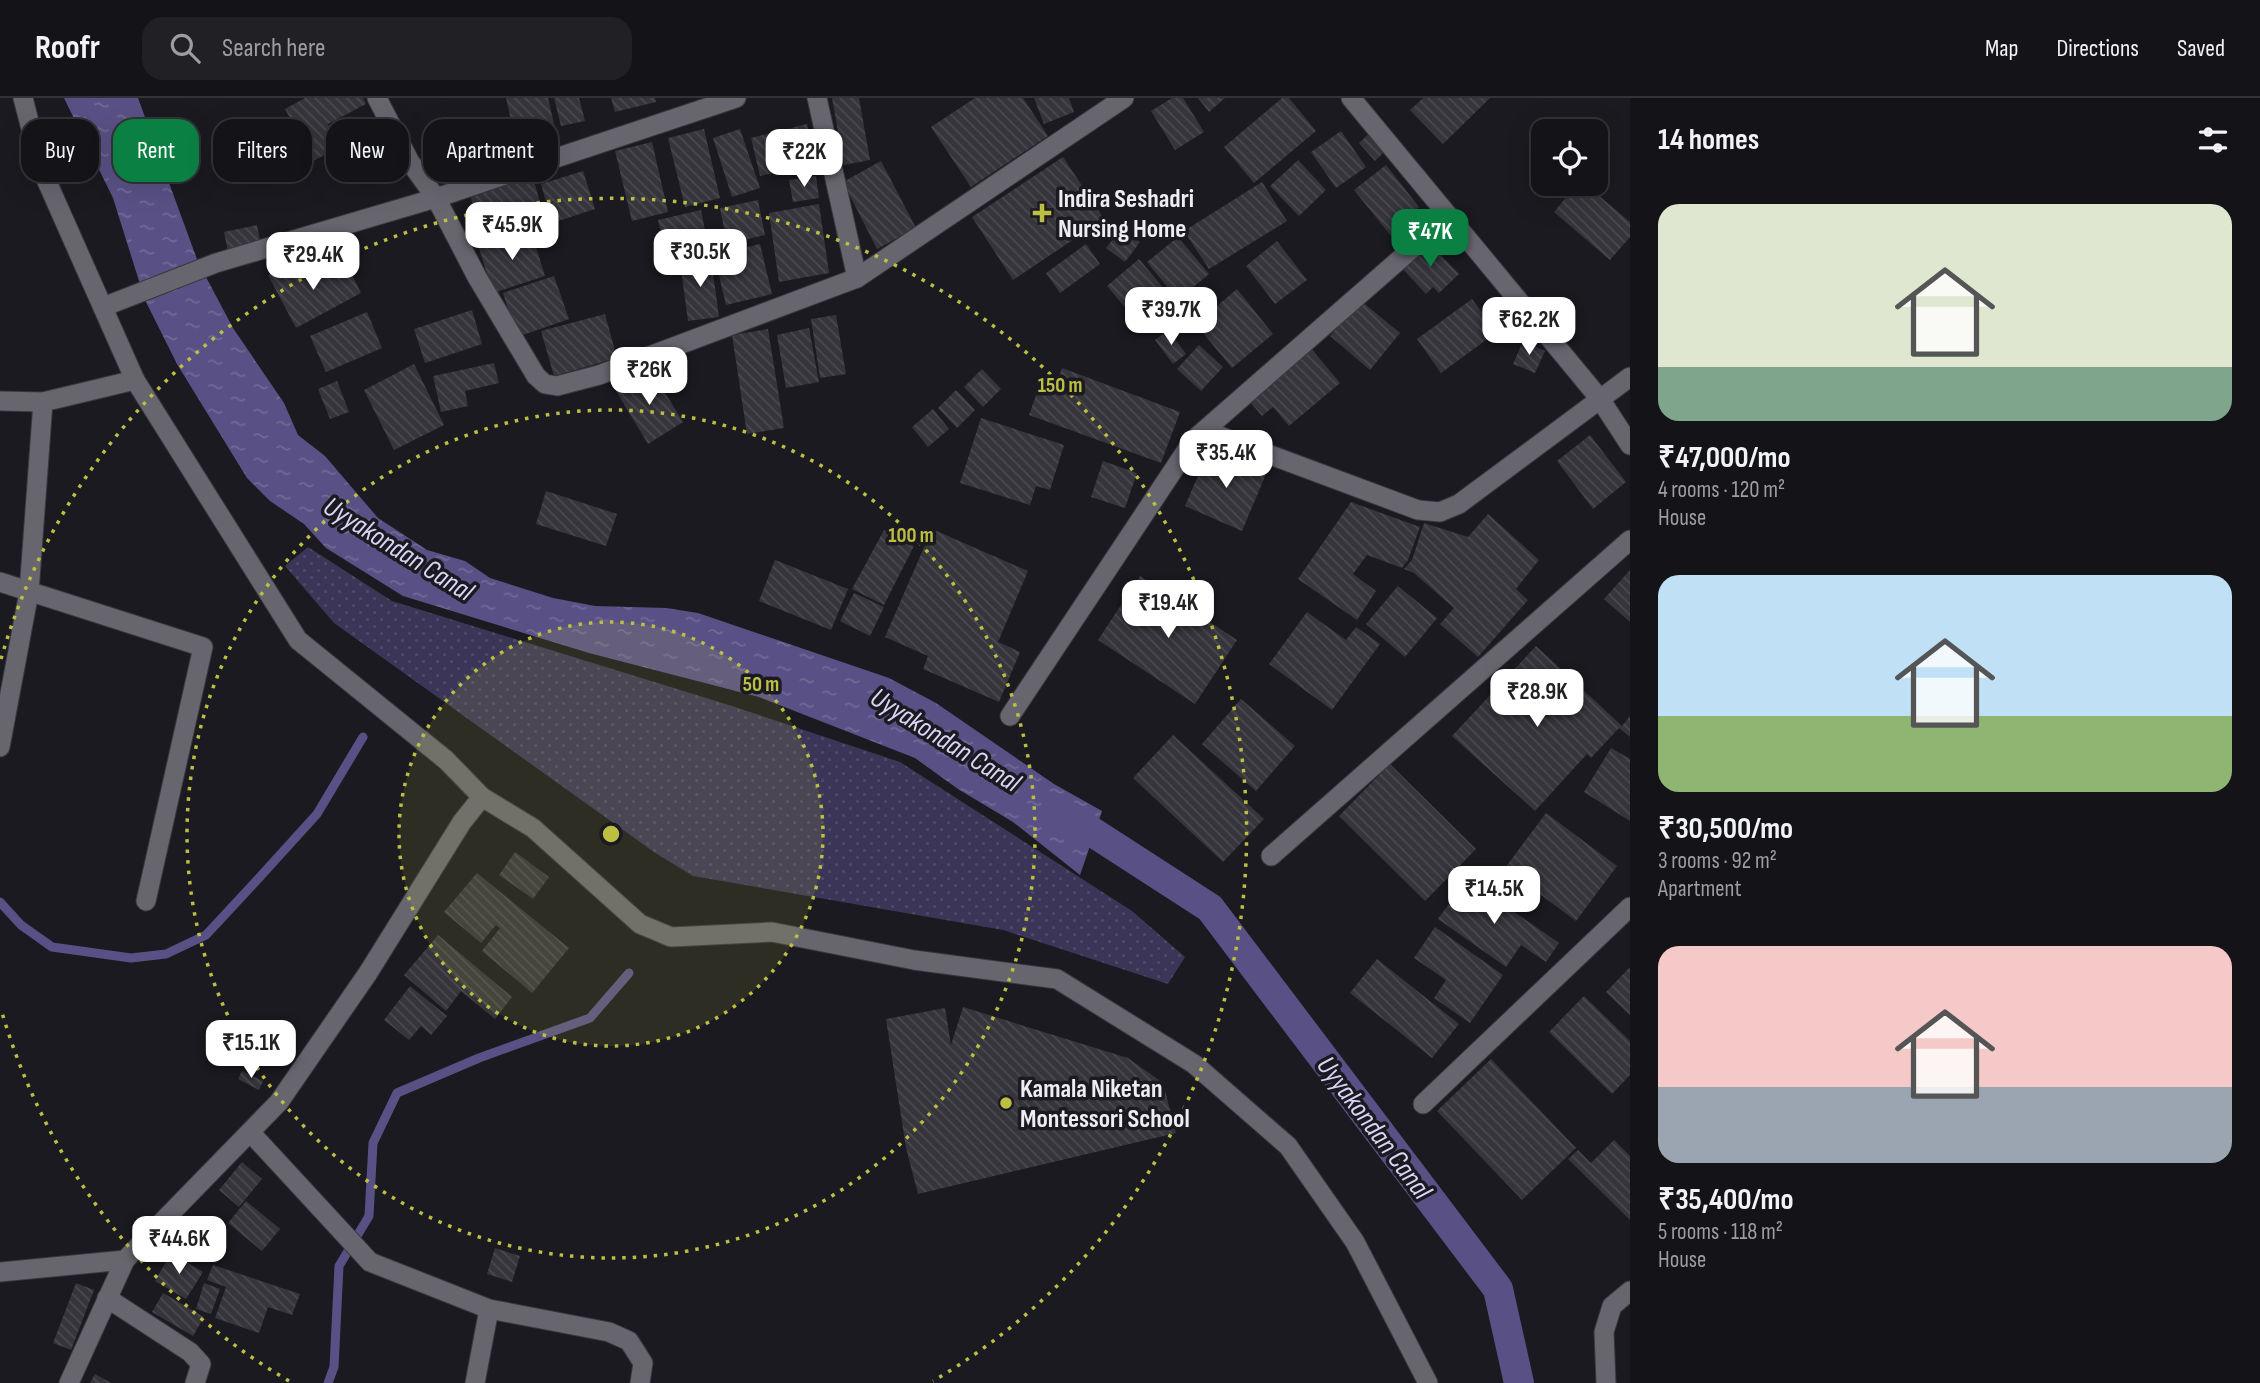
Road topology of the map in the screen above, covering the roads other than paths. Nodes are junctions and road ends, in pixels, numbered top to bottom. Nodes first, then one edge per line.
1 (23, 98) edge
2 (377, 98) edge
3 (736, 98) edge
4 (817, 98) edge
5 (1124, 98) edge
6 (1351, 98) edge
7 (436, 198) junction
8 (1447, 218) junction
9 (857, 278) junction
10 (103, 307) junction
11 (1630, 377) edge
12 (135, 380) junction
13 (1600, 399) junction
14 (0, 401) edge
15 (43, 402) junction
16 (1194, 439) junction
17 (1630, 445) edge
18 (1630, 541) edge
19 (0, 582) edge
20 (29, 592) junction
21 (1010, 716) dead end
22 (0, 747) edge
23 (482, 797) junction
24 (1271, 856) dead end
25 (146, 901) dead end
26 (1630, 907) edge
27 (1423, 1104) dead end
28 (250, 1132) junction
29 (125, 1260) junction
30 (0, 1272) edge
31 (1630, 1291) edge
32 (107, 1298) junction
33 (489, 1309) junction
34 (69, 1383) edge
35 (195, 1383) edge
36 (475, 1383) edge
37 (640, 1383) edge
38 (1428, 1383) edge
39 (1606, 1383) edge

1 - 10 street
2 - 7 street
3 - 7 street
4 - 9 street
5 - 9 street
6 - 8 street
7 - 9 street
7 - 10 street
8 - 13 street
8 - 16 street
10 - 12 street
11 - 13 street
12 - 15 street
12 - 23 street
13 - 16 street
13 - 17 street
14 - 15 street
15 - 20 street
16 - 21 street
18 - 24 street
19 - 20 street
20 - 22 street
20 - 25 street
23 - 28 street
23 - 38 street
26 - 27 street
28 - 29 street
28 - 33 street
29 - 30 street
29 - 32 street
31 - 39 street
32 - 34 street
32 - 35 street
33 - 36 street
33 - 37 street

